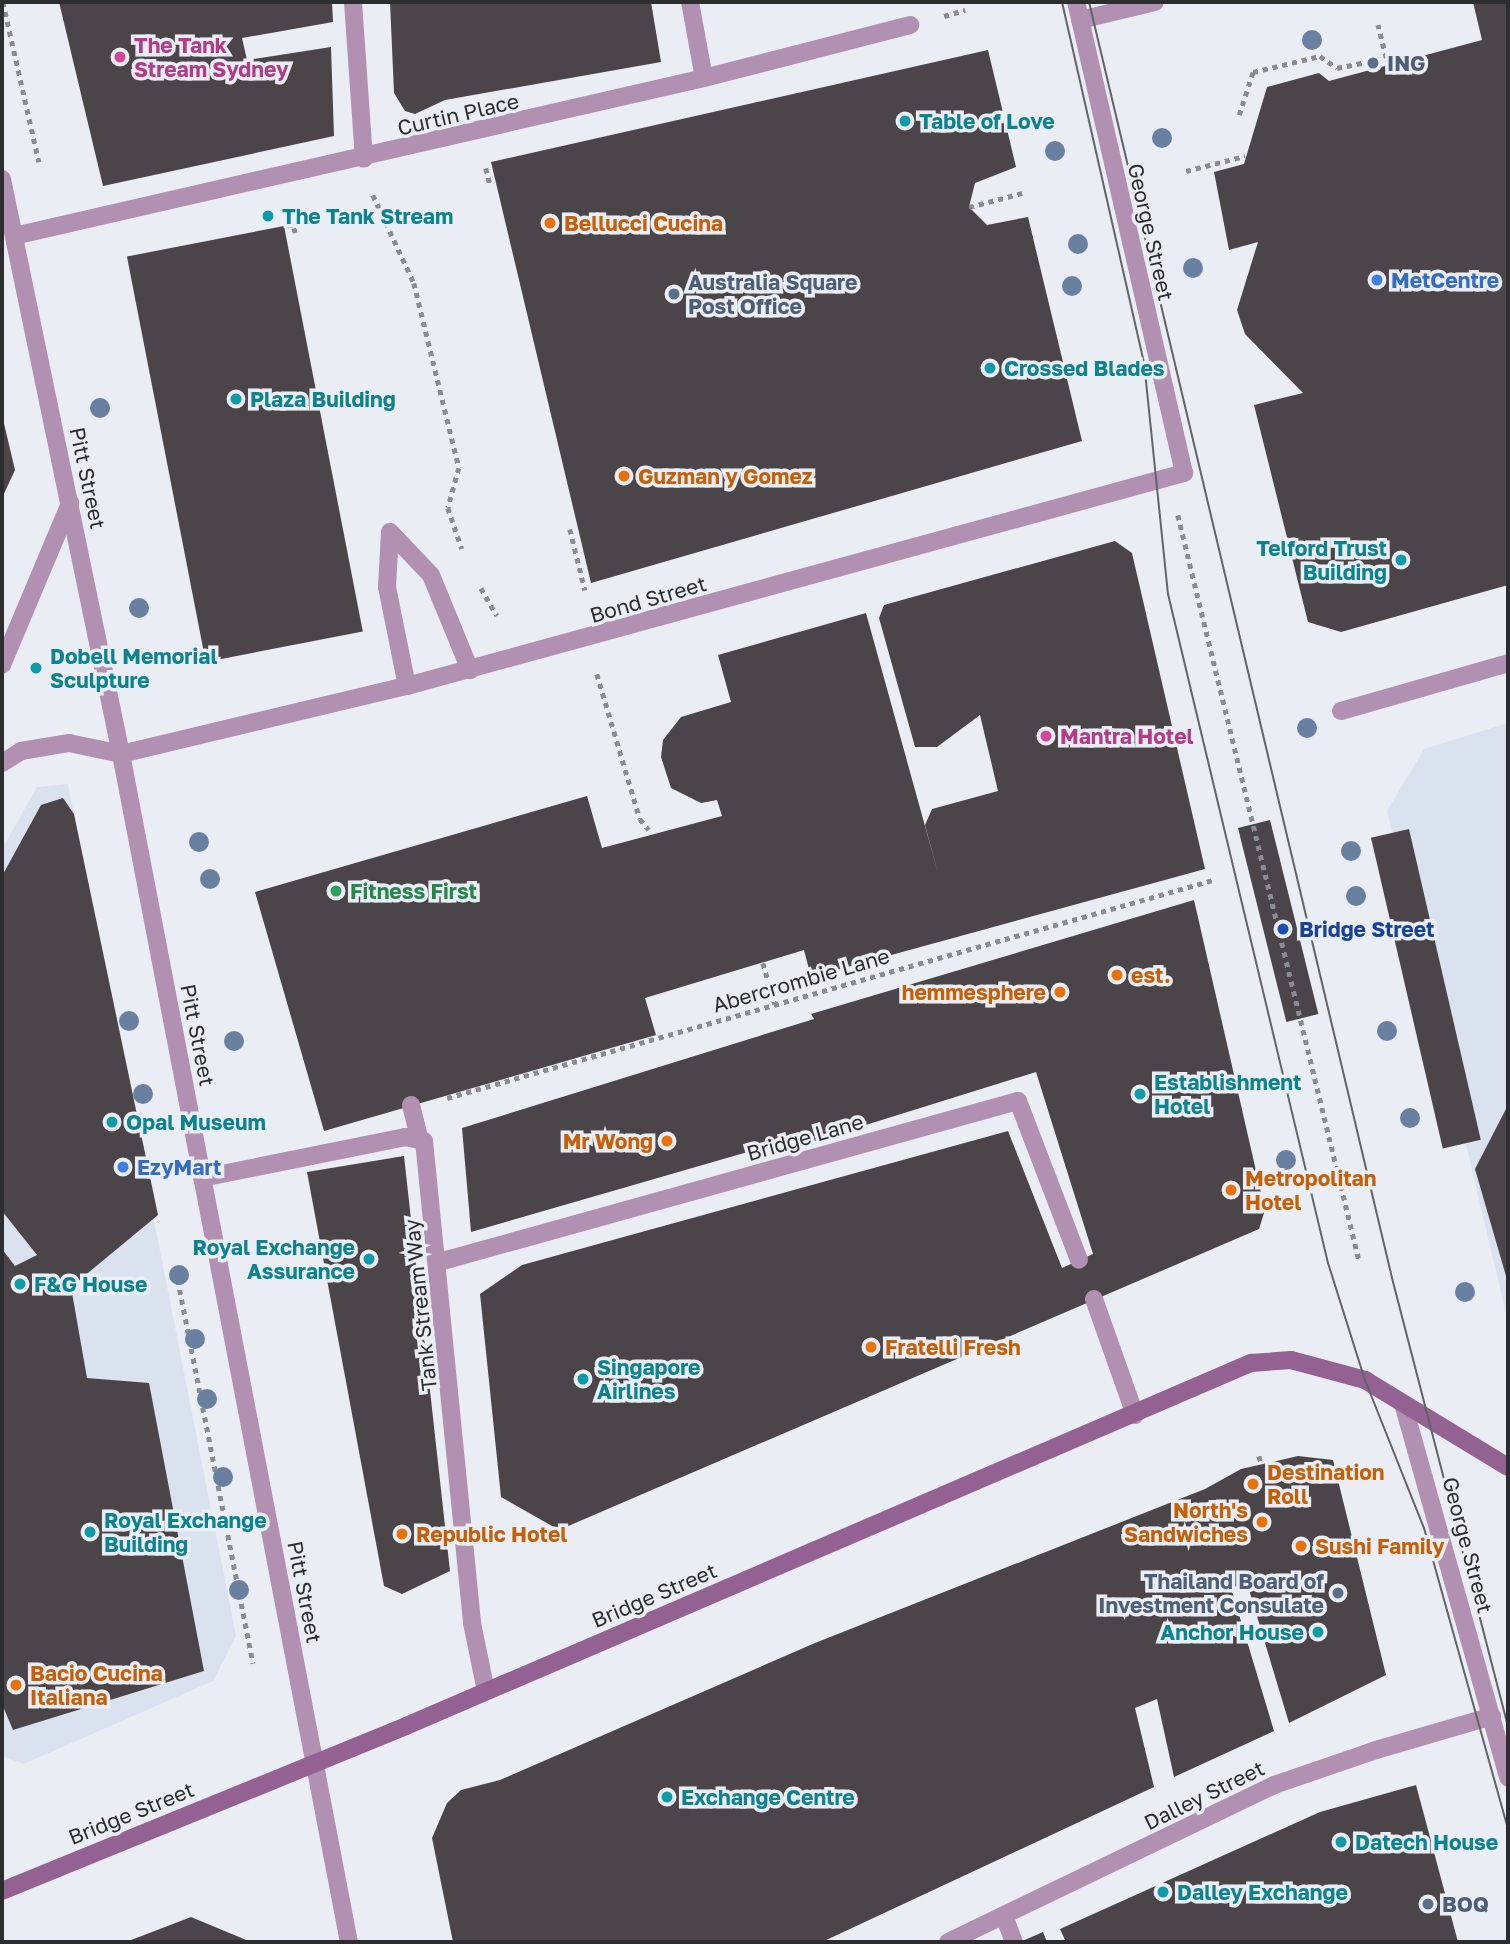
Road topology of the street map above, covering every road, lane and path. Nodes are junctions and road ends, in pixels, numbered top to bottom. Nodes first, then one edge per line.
1 (3, 2) edge
2 (353, 2) edge
3 (690, 2) edge
4 (1076, 2) edge
5 (1155, 2) edge
6 (1080, 20) junction
7 (909, 25) dead end
8 (1378, 25) dead end
9 (704, 78) junction
10 (1239, 115) dead end
11 (1245, 156) dead end
12 (364, 159) junction
13 (484, 160) dead end
14 (1186, 171) dead end
15 (41, 175) dead end
16 (2, 179) edge
17 (490, 184) dead end
18 (372, 190) dead end
19 (1022, 193) dead end
20 (969, 207) dead end
21 (288, 211) dead end
22 (298, 229) dead end
23 (14, 236) junction
24 (1184, 473) junction
25 (70, 503) junction
26 (570, 529) dead end
27 (467, 562) dead end
28 (585, 590) dead end
29 (588, 639) junction
30 (1508, 663) edge
31 (2, 665) edge
32 (470, 670) junction
33 (407, 686) junction
34 (1341, 711) dead end
35 (121, 754) junction
36 (2, 764) edge
37 (649, 830) dead end
38 (1213, 880) dead end
39 (763, 962) dead end
40 (775, 1004) junction
41 (411, 1105) dead end
42 (421, 1139) junction
43 (202, 1178) junction
44 (1079, 1260) dead end
45 (1359, 1260) dead end
46 (439, 1262) junction
47 (176, 1270) dead end
48 (1094, 1298) dead end
49 (1404, 1406) junction
50 (1135, 1415) junction
51 (1508, 1467) edge
52 (256, 1679) dead end
53 (486, 1691) junction
54 (1492, 1716) junction
55 (314, 1765) junction
56 (1508, 1778) edge
57 (2, 1891) edge
58 (1004, 1916) junction
59 (349, 1942) edge
60 (948, 1942) edge
61 (1014, 1942) edge

1 - 15 path
2 - 12 street
3 - 9 street
4 - 6 street, George Street
5 - 6 street
6 - 24 street, George Street
7 - 9 street, Curtin Place
8 - 10 path
9 - 12 street, Curtin Place
11 - 14 path
12 - 23 street, Curtin Place
13 - 17 path
16 - 23 street, Pitt Street
18 - 27 path
19 - 20 path
21 - 22 path
23 - 25 street, Pitt Street
24 - 29 street, Bond Street
24 - 45 path
25 - 31 street
25 - 35 street, Pitt Street
26 - 28 path
29 - 32 street, Bond Street
29 - 37 path
30 - 34 street
32 - 33 street, Bond Street
32 - 33 street
33 - 35 street, Bond Street
35 - 36 street
35 - 43 street, Pitt Street
38 - 40 path, Abercrombie Lane
39 - 40 path
40 - 42 path, Abercrombie Lane
41 - 42 street, Tank Stream Way
42 - 43 street
42 - 46 street, Tank Stream Way
43 - 55 street, Pitt Street
44 - 46 street, Bridge Lane
46 - 53 street, Tank Stream Way
47 - 52 path
48 - 50 street
49 - 50 main road, Bridge Street
49 - 51 main road, Bridge Street
49 - 54 street, George Street
50 - 53 main road, Bridge Street
53 - 55 main road, Bridge Street
54 - 56 street, George Street
54 - 58 street, Dalley Street
55 - 57 main road, Bridge Street
55 - 59 street, Pitt Street
58 - 60 street, Dalley Street
58 - 61 street

